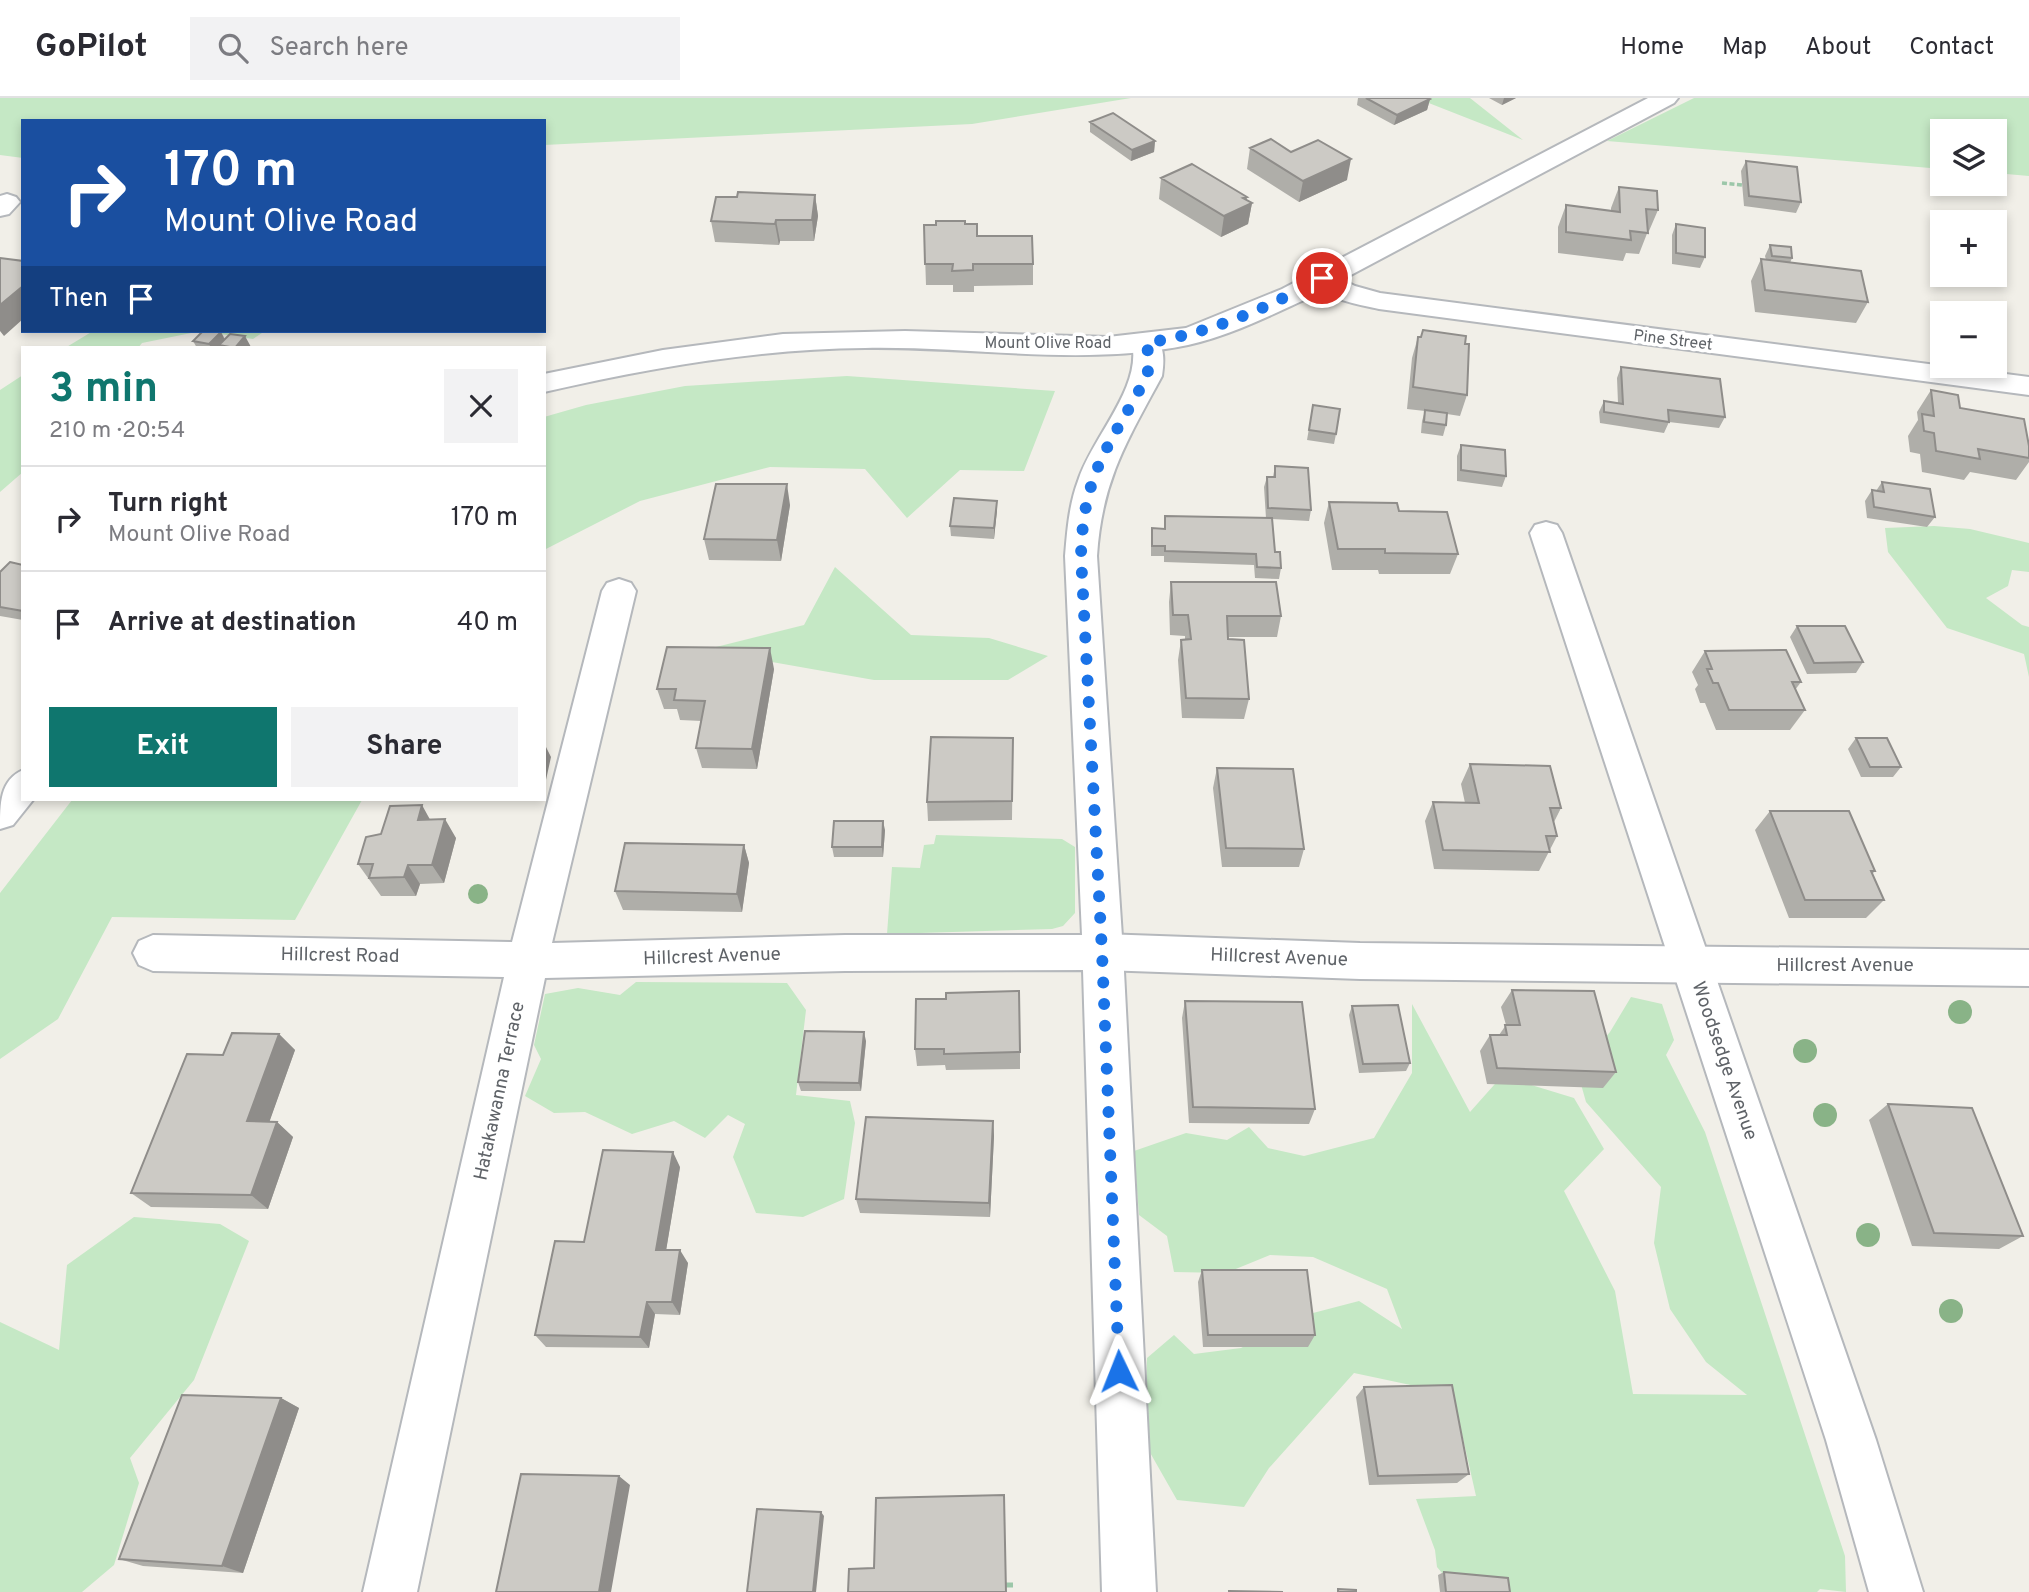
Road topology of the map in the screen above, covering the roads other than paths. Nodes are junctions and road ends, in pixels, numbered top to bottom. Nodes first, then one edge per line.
1 (1667, 98) edge
2 (1322, 278) junction
3 (1146, 343) junction
4 (546, 383) edge
5 (2029, 386) edge
6 (1546, 533) dead end
7 (619, 591) dead end
8 (21, 788) edge
9 (0, 814) edge
10 (1102, 952) junction
11 (153, 953) dead end
12 (528, 960) junction
13 (1692, 965) junction
14 (2029, 968) edge
15 (390, 1592) edge
16 (1129, 1592) edge
17 (1896, 1592) edge

1 - 2 street, Mount Olive Road
2 - 3 street, Mount Olive Road
2 - 5 street, Pine Street
3 - 4 street, Mount Olive Road
3 - 10 street
6 - 13 street, Woodsedge Avenue
7 - 12 street, Hatakawanna Terrace
8 - 9 street
10 - 12 street, Hillcrest Avenue
10 - 13 street, Hillcrest Avenue
10 - 16 street
11 - 12 street, Hillcrest Road
12 - 15 street, Hatakawanna Terrace
13 - 14 street, Hillcrest Avenue
13 - 17 street, Woodsedge Avenue

